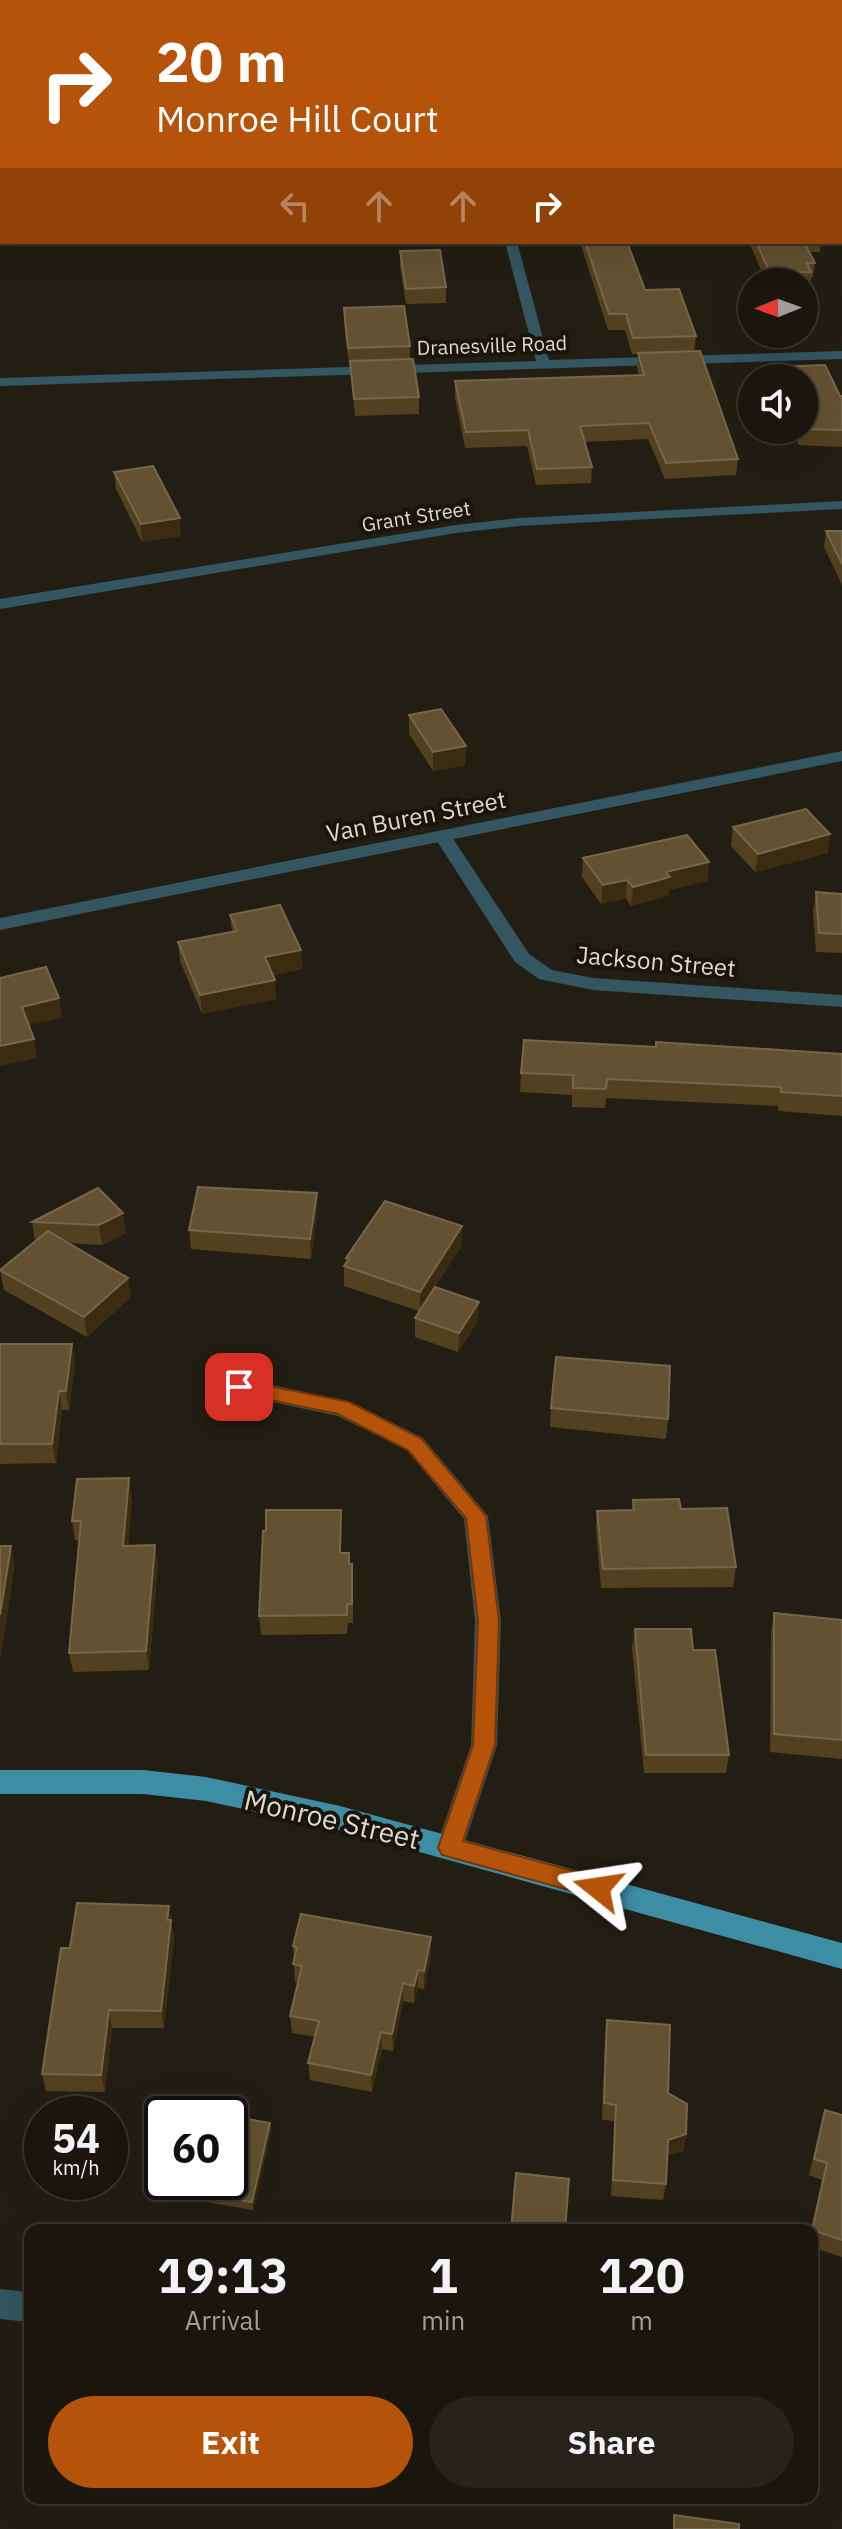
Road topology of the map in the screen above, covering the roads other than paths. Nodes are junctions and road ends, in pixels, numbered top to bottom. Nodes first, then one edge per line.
1 (512, 244) edge
2 (842, 355) edge
3 (543, 363) junction
4 (0, 382) edge
5 (842, 505) edge
6 (0, 604) edge
7 (842, 756) edge
8 (442, 835) junction
9 (0, 924) edge
10 (842, 1001) edge
11 (239, 1387) dead end
12 (0, 1782) edge
13 (450, 1848) junction
14 (842, 1956) edge
15 (0, 2304) edge
16 (24, 2306) edge

1 - 3 street
2 - 3 street, Dranesville Road
3 - 4 street, Dranesville Road
5 - 6 street, Grant Street
7 - 8 street, Van Buren Street
8 - 9 street, Van Buren Street
8 - 10 street, Jackson Street
11 - 13 street
12 - 13 main road, Monroe Street
13 - 14 main road, Monroe Street
15 - 16 lane

